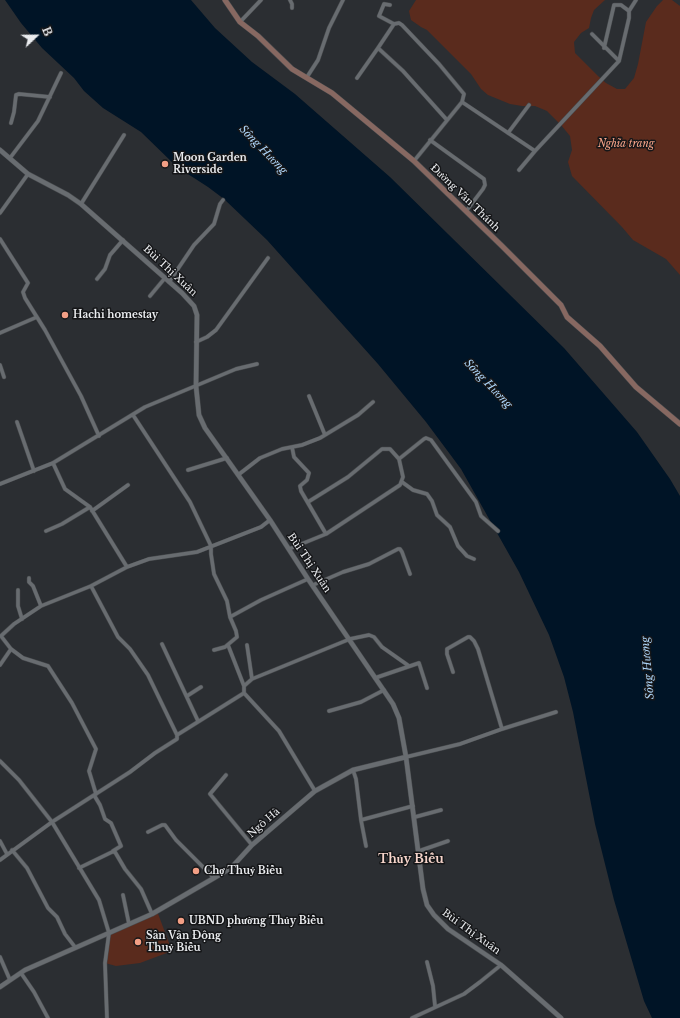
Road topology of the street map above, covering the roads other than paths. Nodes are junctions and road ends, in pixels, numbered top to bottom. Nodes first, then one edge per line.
1 (225, 0) edge
2 (261, 0) edge
3 (290, 0) edge
4 (343, 0) edge
5 (636, 0) edge
6 (390, 5) dead end
7 (292, 8) dead end
8 (629, 11) junction
9 (240, 22) junction
10 (394, 24) junction
11 (592, 34) dead end
12 (378, 48) junction
13 (604, 48) junction
14 (619, 61) junction
15 (61, 73) dead end
16 (307, 77) junction
17 (357, 78) dead end
18 (50, 97) junction
19 (462, 102) junction
20 (529, 105) dead end
21 (446, 120) junction
22 (11, 123) dead end
23 (508, 133) junction
24 (124, 136) dead end
25 (430, 140) junction
26 (0, 150) edge
27 (535, 151) junction
28 (10, 158) junction
29 (414, 161) junction
30 (519, 170) dead end
31 (28, 174) junction
32 (223, 200) dead end
33 (81, 204) junction
34 (467, 210) junction
35 (0, 213) edge
36 (0, 239) edge
37 (123, 240) junction
38 (268, 258) dead end
39 (97, 278) dead end
40 (165, 278) junction
41 (169, 282) junction
42 (150, 296) dead end
43 (37, 317) junction
44 (0, 333) edge
45 (196, 342) junction
46 (258, 364) dead end
47 (0, 365) edge
48 (4, 376) dead end
49 (196, 386) junction
50 (309, 396) dead end
51 (373, 402) dead end
52 (133, 415) junction
53 (17, 422) dead end
54 (680, 424) edge
55 (325, 435) junction
56 (99, 436) junction
57 (292, 447) junction
58 (227, 458) junction
59 (398, 459) junction
60 (52, 463) junction
61 (188, 470) dead end
62 (34, 471) junction
63 (238, 475) junction
64 (402, 482) junction
65 (0, 484) edge
66 (128, 485) dead end
67 (308, 502) junction
68 (90, 507) junction
69 (92, 511) junction
70 (270, 520) junction
71 (46, 531) dead end
72 (498, 531) dead end
73 (326, 534) junction
74 (211, 546) junction
75 (289, 549) junction
76 (474, 559) dead end
77 (127, 567) junction
78 (410, 574) dead end
79 (29, 578) dead end
80 (308, 579) junction
81 (313, 585) junction
82 (91, 586) junction
83 (18, 590) dead end
84 (41, 606) junction
85 (230, 617) junction
86 (22, 619) junction
87 (1, 636) edge
88 (350, 639) junction
89 (162, 644) dead end
90 (228, 645) junction
91 (247, 645) dead end
92 (11, 649) junction
93 (214, 650) dead end
94 (0, 665) edge
95 (409, 666) junction
96 (452, 672) dead end
97 (376, 678) junction
98 (252, 679) junction
99 (244, 686) junction
100 (201, 687) dead end
101 (427, 688) dead end
102 (384, 690) junction
103 (244, 693) junction
104 (187, 696) junction
105 (329, 711) dead end
106 (556, 712) dead end
107 (198, 721) junction
108 (502, 729) junction
109 (177, 736) junction
110 (406, 757) junction
111 (0, 761) edge
112 (353, 770) junction
113 (226, 775) dead end
114 (314, 791) junction
115 (95, 795) junction
116 (413, 806) junction
117 (441, 810) dead end
118 (415, 817) junction
119 (361, 820) junction
120 (52, 822) junction
121 (148, 832) dead end
122 (0, 841) edge
123 (448, 841) dead end
124 (252, 845) junction
125 (366, 846) dead end
126 (12, 850) junction
127 (419, 851) junction
128 (112, 852) junction
129 (7, 854) junction
130 (0, 860) edge
131 (79, 868) junction
132 (214, 878) junction
133 (123, 895) dead end
134 (152, 914) junction
135 (129, 924) junction
136 (109, 933) junction
137 (75, 947) junction
138 (0, 957) edge
139 (427, 962) dead end
140 (501, 965) junction
141 (21, 972) junction
142 (10, 980) junction
143 (0, 987) edge
144 (435, 1006) junction
145 (48, 1018) edge
146 (107, 1018) edge
147 (412, 1018) edge
148 (561, 1018) edge

1 - 9 main road, Đường Văn Thánh
2 - 9 street
3 - 7 street
4 - 16 street
5 - 8 street
6 - 10 street
8 - 13 street
8 - 14 street
9 - 16 main road, Đường Văn Thánh
10 - 12 street
10 - 19 street
11 - 13 street
12 - 17 street
12 - 21 street
13 - 14 street
14 - 27 street
15 - 18 street
16 - 29 main road, Đường Văn Thánh
18 - 22 street
18 - 28 street
19 - 21 street
19 - 23 street
20 - 23 street
21 - 25 street
23 - 27 street
24 - 33 street
25 - 29 street
25 - 34 street
26 - 28 street, Bùi Thị Xuân
27 - 30 street
28 - 31 street, Bùi Thị Xuân
29 - 34 main road, Đường Văn Thánh
31 - 33 street, Bùi Thị Xuân
31 - 35 street
32 - 41 street
33 - 37 street, Bùi Thị Xuân
34 - 54 main road, Đường Văn Thánh
36 - 43 street
37 - 39 street
37 - 40 street, Bùi Thị Xuân
38 - 45 street
40 - 41 street, Bùi Thị Xuân
40 - 42 street
41 - 45 street, Bùi Thị Xuân
43 - 44 street
43 - 56 street
45 - 49 street, Bùi Thị Xuân
46 - 49 street
47 - 48 street
49 - 52 street
49 - 58 street, Bùi Thị Xuân
50 - 55 street
51 - 55 street
52 - 56 street
52 - 74 street
53 - 62 street
55 - 57 street
56 - 60 street
57 - 63 street
57 - 67 street
58 - 61 street
58 - 63 street, Bùi Thị Xuân
59 - 64 street
59 - 67 street
59 - 72 street
60 - 62 street
60 - 68 street
62 - 65 street
63 - 70 street, Bùi Thị Xuân
64 - 73 street
64 - 76 street
66 - 69 street
67 - 73 street
68 - 69 street
68 - 71 street
69 - 77 street
70 - 74 street
70 - 75 street, Bùi Thị Xuân
73 - 75 street
74 - 77 street
74 - 85 street
75 - 80 street, Bùi Thị Xuân
77 - 82 street
78 - 81 street
79 - 84 street
80 - 81 street, Bùi Thị Xuân
80 - 85 street
81 - 88 street, Bùi Thị Xuân
82 - 84 street
82 - 109 street
83 - 86 street
84 - 86 street
85 - 90 street
86 - 87 street
87 - 92 street
88 - 95 street
88 - 97 street, Bùi Thị Xuân
88 - 98 street
89 - 104 street
90 - 93 street
90 - 99 street
91 - 98 street
92 - 94 street
92 - 115 street
95 - 97 street
95 - 101 street
96 - 108 street
97 - 102 street, Bùi Thị Xuân
98 - 99 street
99 - 103 street
100 - 104 street
102 - 105 street
102 - 110 street, Bùi Thị Xuân
103 - 107 street
103 - 114 street
104 - 107 street
106 - 108 street, Ngô Hà
107 - 109 street
108 - 110 street, Ngô Hà
109 - 115 street
110 - 112 street, Ngô Hà
110 - 116 street, Bùi Thị Xuân
111 - 120 street
112 - 114 street, Ngô Hà
112 - 119 street
113 - 124 street
114 - 124 street, Ngô Hà
115 - 120 street
115 - 128 street
116 - 118 street, Bùi Thị Xuân
116 - 119 street
117 - 118 street
118 - 127 street, Bùi Thị Xuân
119 - 125 street
120 - 126 street
120 - 131 street
121 - 132 street
122 - 129 street
123 - 127 street
124 - 132 street, Ngô Hà
126 - 129 street
126 - 137 street
127 - 140 street, Bùi Thị Xuân
128 - 131 street
128 - 134 street
129 - 130 street
131 - 136 street
132 - 134 street, Ngô Hà
133 - 135 street
134 - 135 street, Ngô Hà
135 - 136 street, Ngô Hà
136 - 137 street, Ngô Hà
136 - 146 street
137 - 141 street, Ngô Hà
138 - 142 street
139 - 144 street
140 - 144 street
140 - 148 street, Bùi Thị Xuân
141 - 142 street, Ngô Hà
141 - 145 street
142 - 143 street, Ngô Hà
144 - 147 street

